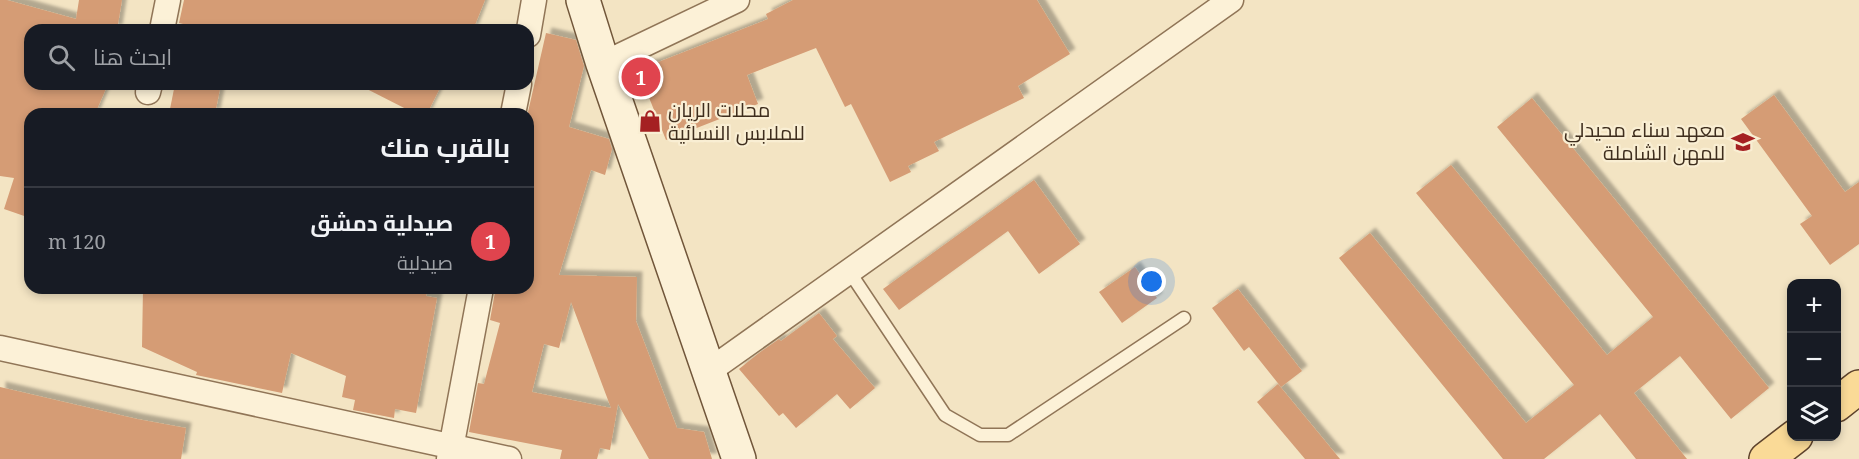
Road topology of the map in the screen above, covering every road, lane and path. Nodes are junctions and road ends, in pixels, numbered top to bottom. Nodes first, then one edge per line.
1 (168, 0) edge
2 (534, 0) edge
3 (583, 0) edge
4 (737, 0) edge
5 (1231, 0) edge
6 (163, 24) edge
7 (530, 24) edge
8 (603, 64) junction
9 (518, 90) edge
10 (514, 108) edge
11 (849, 271) junction
12 (480, 294) edge
13 (1184, 318) dead end
14 (0, 348) edge
15 (709, 371) junction
16 (1859, 387) edge
17 (1841, 401) edge
18 (1789, 441) edge
19 (450, 453) edge
20 (509, 459) edge
21 (739, 459) edge
22 (1766, 459) edge

1 - 6 street
2 - 7 street
3 - 8 main road
4 - 8 street
5 - 11 street
8 - 15 main road
9 - 10 street
11 - 13 lane
11 - 15 street
12 - 19 street
14 - 19 street
15 - 21 main road
16 - 17 main road
18 - 22 main road
19 - 20 street

